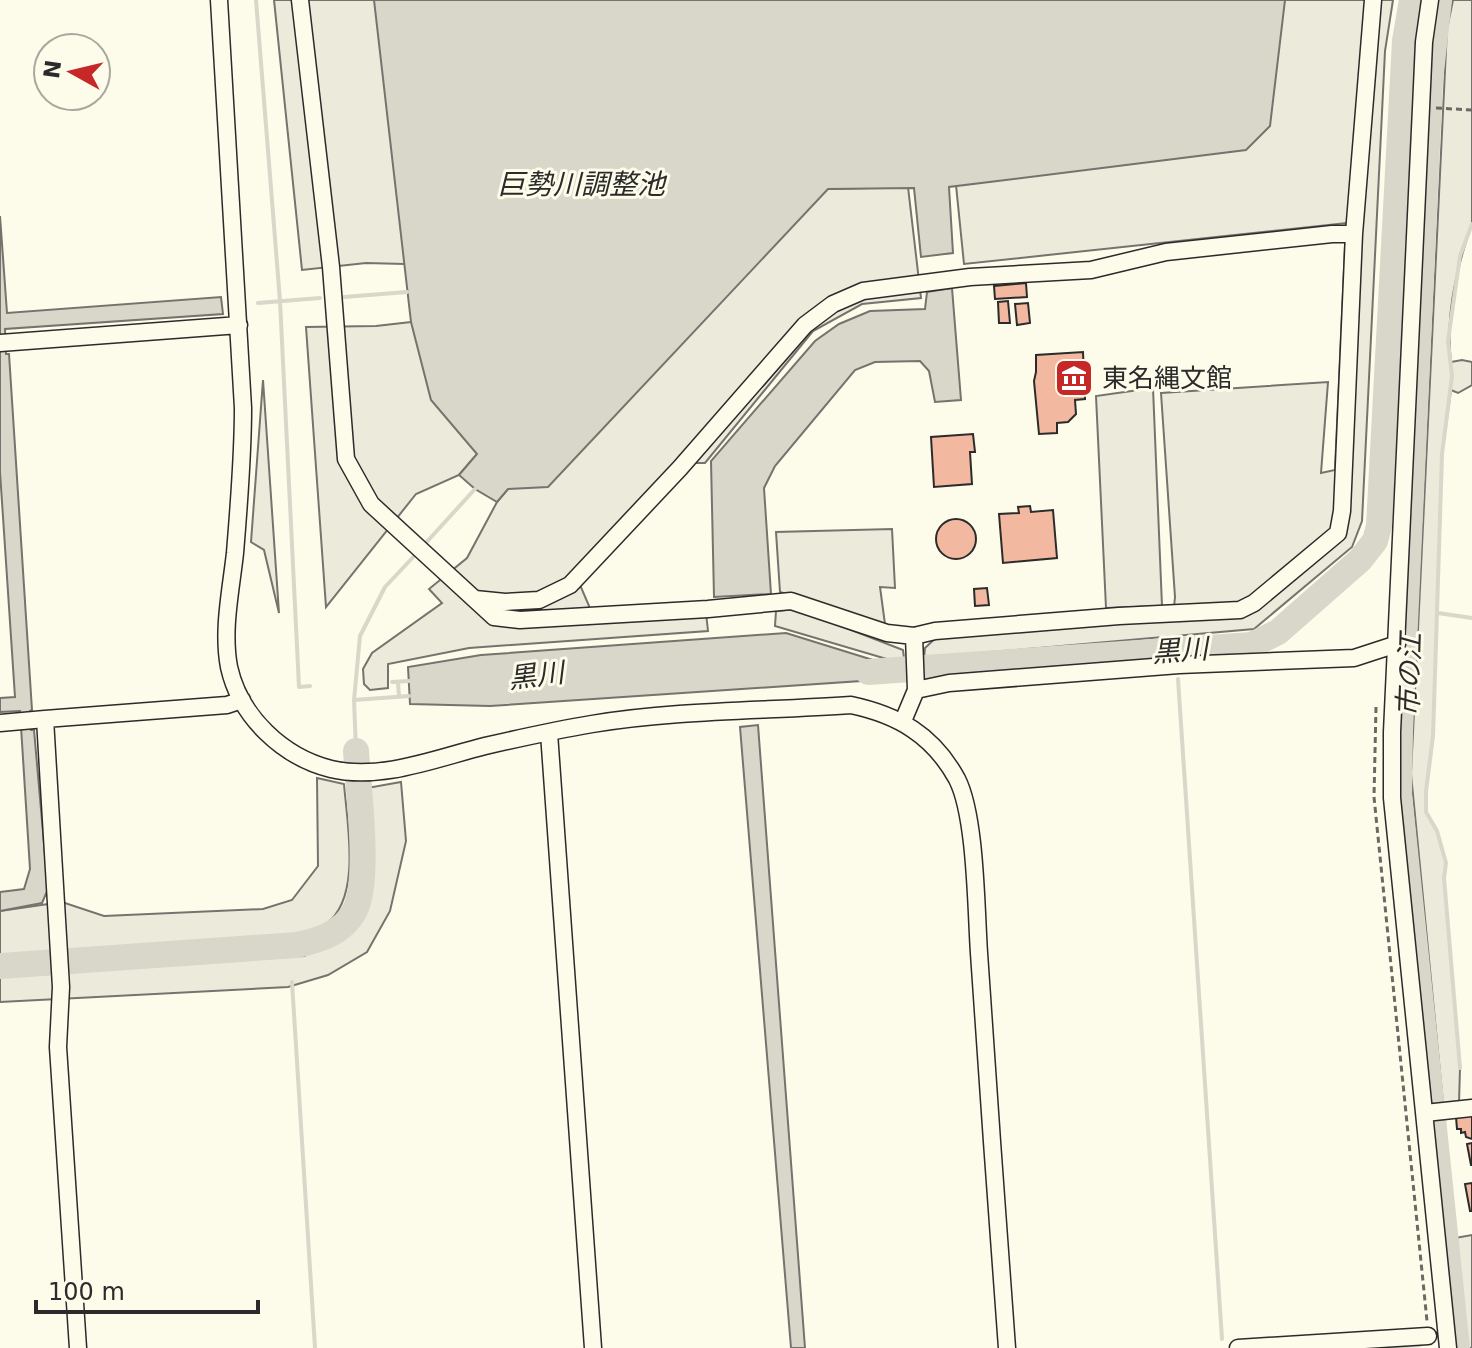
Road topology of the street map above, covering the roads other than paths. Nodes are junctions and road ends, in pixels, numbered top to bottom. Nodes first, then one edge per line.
1 (219, 0) edge
2 (300, 0) edge
3 (1373, 0) edge
4 (1430, 0) edge
5 (1354, 234) junction
6 (239, 325) junction
7 (5, 342) edge
8 (475, 599) junction
9 (914, 636) junction
10 (1397, 644) junction
11 (916, 690) junction
12 (242, 700) junction
13 (40, 720) junction
14 (903, 721) junction
15 (7, 722) edge
16 (549, 733) junction
17 (1464, 1109) edge
18 (1425, 1113) junction
19 (1428, 1336) dead end
20 (78, 1348) edge
21 (593, 1348) edge
22 (1007, 1348) edge
23 (1238, 1348) edge
24 (1448, 1348) edge

1 - 6 street
2 - 8 street
3 - 5 street
4 - 10 street
5 - 8 street
5 - 9 street
6 - 7 street
6 - 12 street
8 - 9 street
9 - 11 street
10 - 11 street
10 - 18 street
11 - 14 street
12 - 13 street
12 - 16 street
13 - 15 street
13 - 20 street
14 - 16 street
14 - 22 street
16 - 21 street
17 - 18 street
18 - 24 street
19 - 23 street

